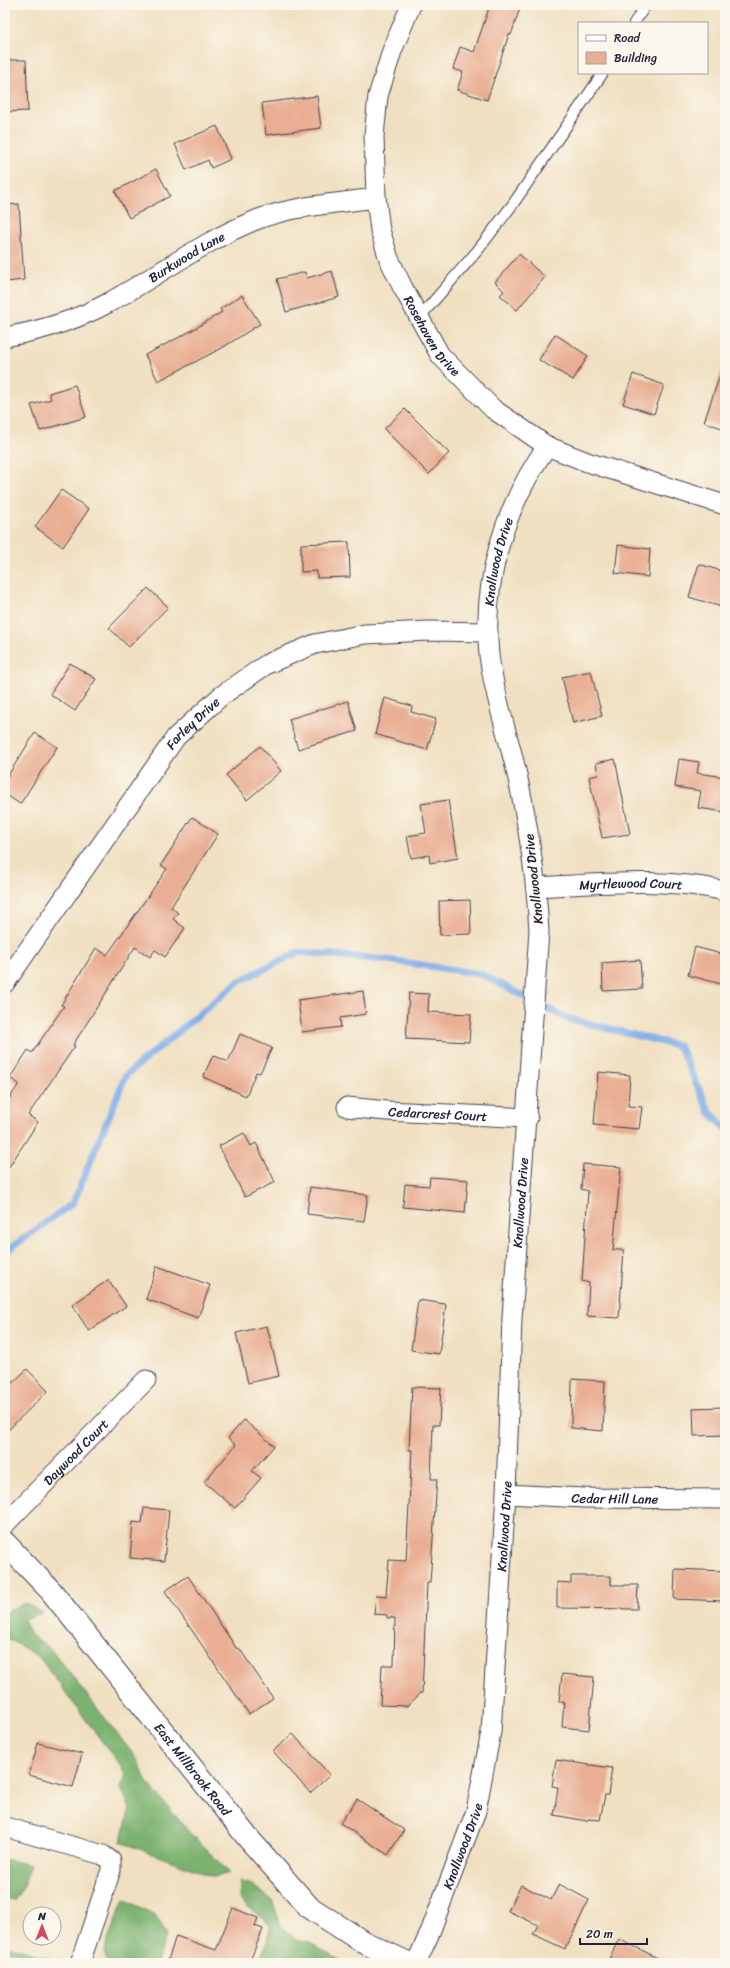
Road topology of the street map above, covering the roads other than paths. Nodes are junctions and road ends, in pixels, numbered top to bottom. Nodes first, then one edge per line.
1 (411, 5) edge
2 (646, 5) edge
3 (635, 22) edge
4 (602, 74) edge
5 (376, 198) junction
6 (419, 318) junction
7 (5, 338) edge
8 (546, 446) junction
9 (725, 505) edge
10 (488, 632) junction
11 (537, 887) junction
12 (725, 891) edge
13 (5, 982) edge
14 (347, 1107) dead end
15 (528, 1118) junction
16 (146, 1380) dead end
17 (506, 1494) junction
18 (725, 1500) edge
19 (5, 1524) edge
20 (5, 1543) edge
21 (5, 1827) edge
22 (80, 1963) edge
23 (408, 1963) edge
24 (416, 1963) edge

1 - 5 street, Rosehaven Drive
2 - 3 lane
4 - 6 lane
5 - 6 street, Rosehaven Drive
5 - 7 street, Burkwood Lane
6 - 8 street, Rosehaven Drive
8 - 9 street, Rosehaven Drive
8 - 10 street, Knollwood Drive
10 - 11 street, Knollwood Drive
10 - 13 street, Farley Drive
11 - 12 street, Myrtlewood Court
11 - 15 street, Knollwood Drive
14 - 15 street, Cedarcrest Court
15 - 17 street, Knollwood Drive
16 - 19 street, Daywood Court
17 - 18 street, Cedar Hill Lane
17 - 24 street, Knollwood Drive
20 - 23 main road, East Millbrook Road
21 - 22 street

